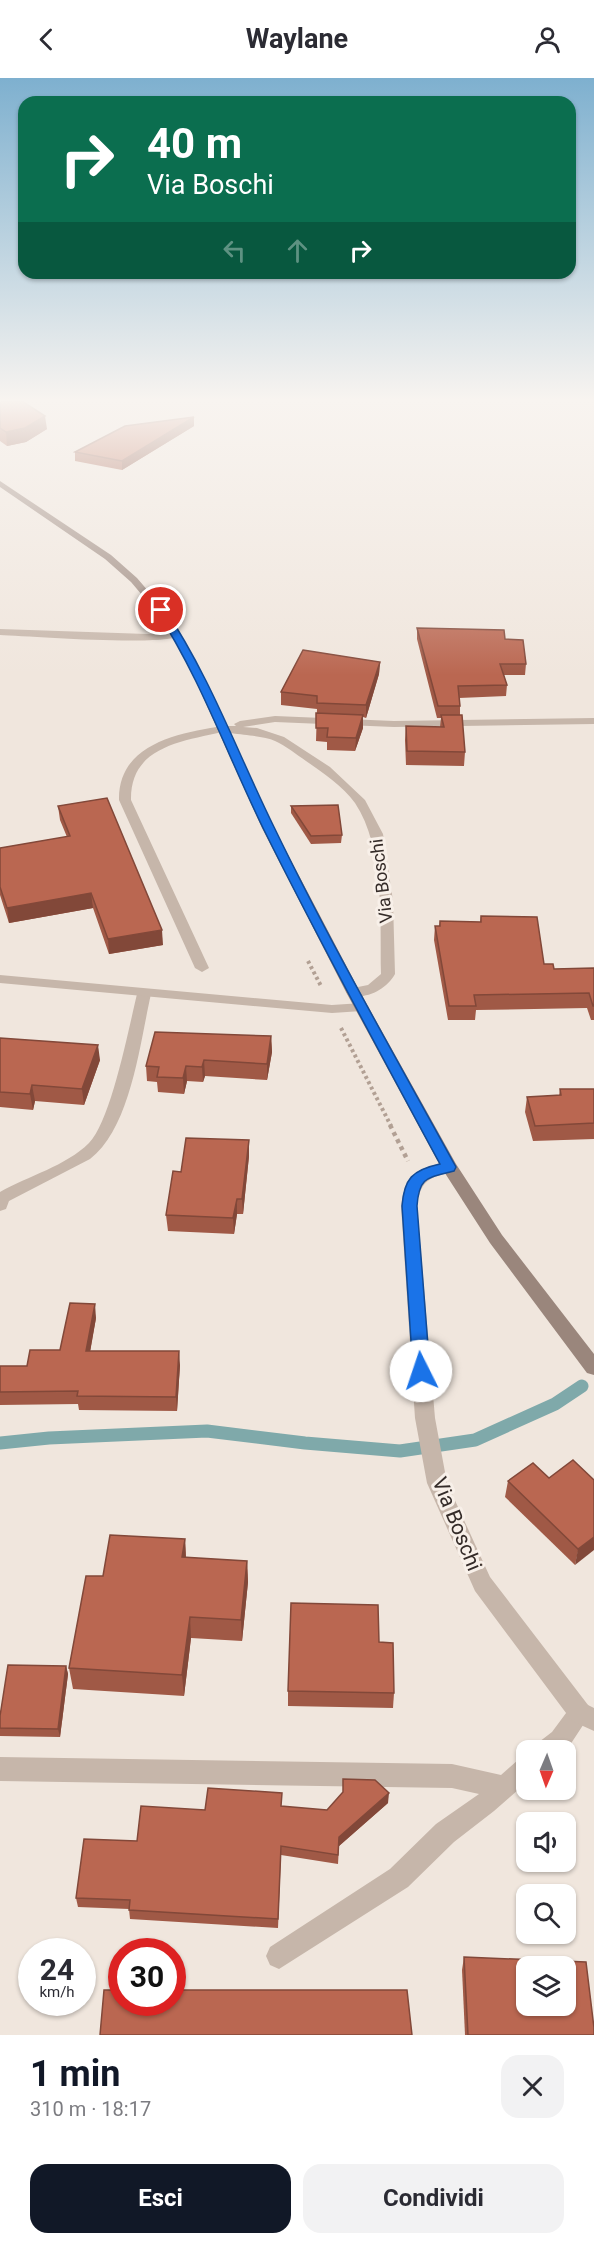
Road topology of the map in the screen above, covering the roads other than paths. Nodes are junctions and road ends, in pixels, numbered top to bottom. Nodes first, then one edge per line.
1 (14, 492) edge
2 (0, 632) edge
3 (177, 635) junction
4 (594, 721) edge
5 (223, 729) junction
6 (202, 968) dead end
7 (0, 979) edge
8 (353, 992) junction
9 (144, 994) junction
10 (362, 1007) junction
11 (449, 1167) junction
12 (0, 1205) edge
13 (594, 1368) edge
14 (587, 1716) edge
15 (560, 1740) edge
16 (0, 1769) edge
17 (516, 1776) edge
18 (503, 1787) junction
19 (279, 1956) dead end

1 - 3 main road
2 - 3 street
3 - 5 main road
4 - 5 street
5 - 6 street
5 - 8 main road
5 - 8 street, Via Boschi
7 - 9 street
8 - 10 main road
9 - 10 street
9 - 12 street
10 - 11 main road
11 - 13 main road
11 - 14 street, Via Boschi
14 - 15 street
16 - 18 street
17 - 18 street
18 - 19 street

